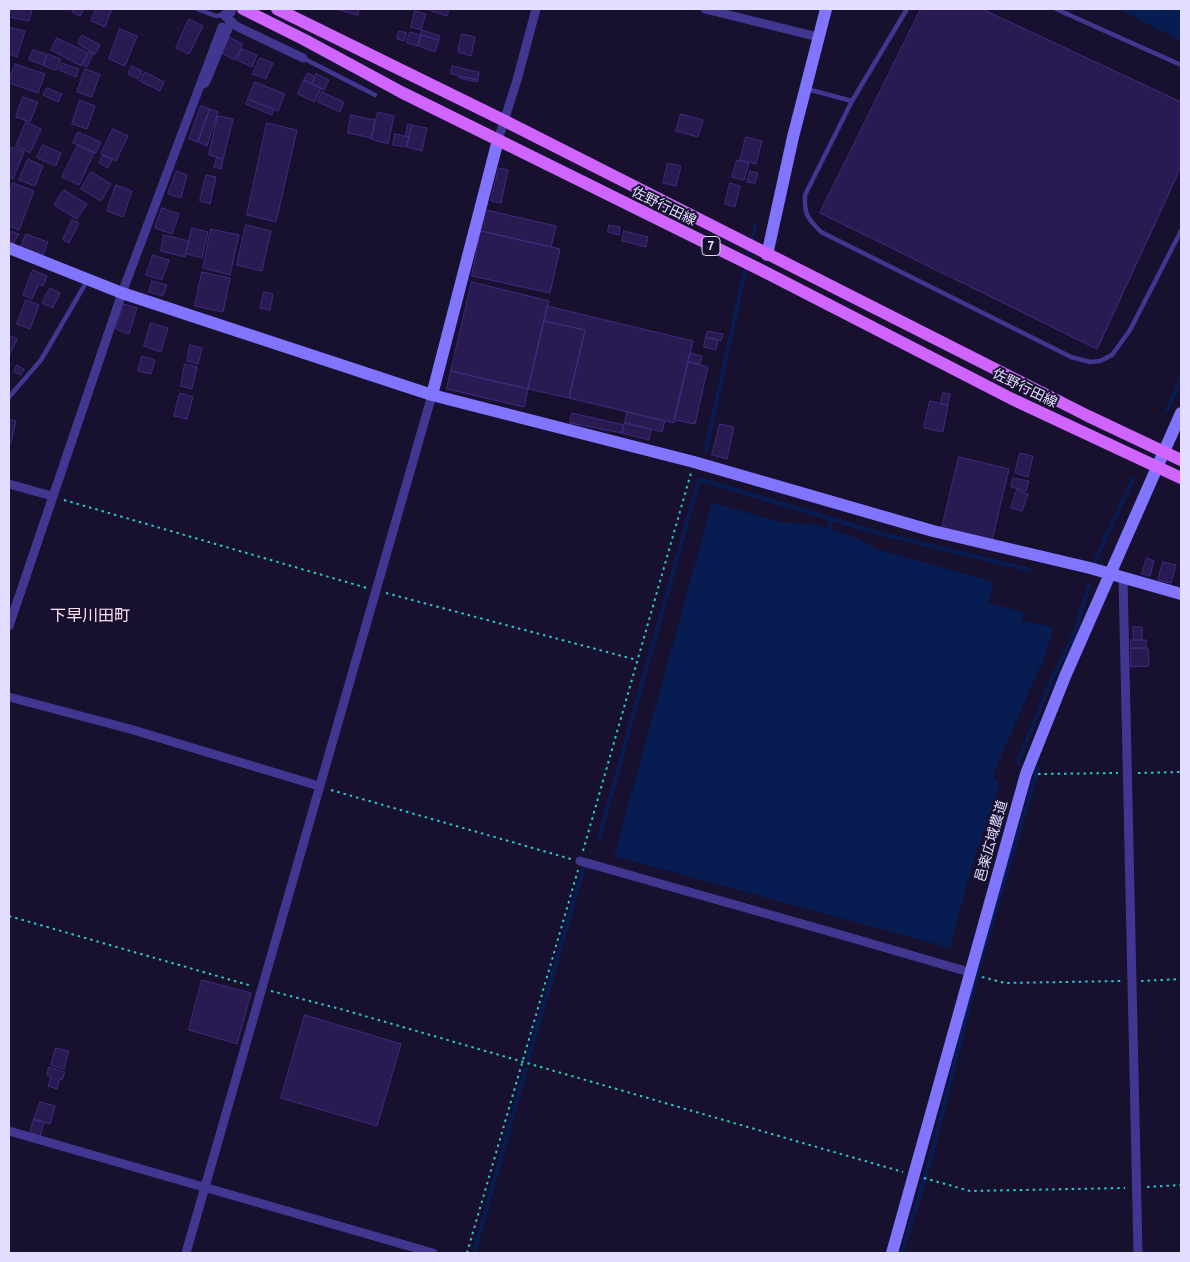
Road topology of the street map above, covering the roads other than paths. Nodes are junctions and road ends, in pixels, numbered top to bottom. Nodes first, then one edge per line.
1 (197, 9) edge
2 (232, 9) edge
3 (243, 9) edge
4 (277, 9) edge
5 (536, 9) edge
6 (705, 9) edge
7 (826, 9) edge
8 (907, 9) edge
9 (1056, 9) edge
10 (228, 18) junction
11 (222, 27) dead end
12 (818, 37) junction
13 (303, 58) joint
14 (1181, 65) edge
15 (199, 84) junction
16 (805, 89) junction
17 (375, 94) dead end
18 (852, 101) junction
19 (505, 121) junction
20 (498, 140) junction
21 (1181, 231) edge
22 (1180, 237) edge
23 (9, 248) edge
24 (767, 255) junction
25 (88, 279) junction
26 (122, 293) junction
27 (432, 395) junction
28 (9, 397) edge
29 (1181, 413) edge
30 (1164, 452) junction
31 (1181, 460) edge
32 (1157, 467) junction
33 (1181, 478) edge
34 (9, 484) edge
35 (52, 496) junction
36 (1116, 576) junction
37 (1181, 594) edge
38 (9, 626) edge
39 (9, 697) edge
40 (319, 786) junction
41 (580, 861) road end
42 (975, 975) junction
43 (9, 1132) edge
44 (205, 1187) junction
45 (186, 1253) edge
46 (433, 1253) edge
47 (892, 1253) edge
48 (1138, 1253) edge

1 - 10 lane
2 - 10 street
3 - 20 main road, 佐野行田線 / 7
4 - 19 main road, 佐野行田線 / 7
5 - 19 street
6 - 12 street
7 - 12 street
8 - 18 lane
9 - 14 lane
10 - 13 street
10 - 15 street
11 - 15 street
12 - 16 street
13 - 17 lane
15 - 26 street
16 - 18 lane
16 - 24 street
18 - 22 lane
19 - 20 street
19 - 24 main road, 佐野行田線 / 7
20 - 27 street
20 - 32 main road, 佐野行田線 / 7
21 - 22 lane
23 - 25 street
24 - 30 main road, 佐野行田線 / 7
25 - 26 street
25 - 28 lane
26 - 27 street
26 - 35 street
27 - 36 street
27 - 40 street
29 - 30 street, 邑楽広域農道
30 - 31 main road, 佐野行田線 / 7
30 - 32 street, 邑楽広域農道
32 - 33 main road, 佐野行田線 / 7
32 - 36 street, 邑楽広域農道
34 - 35 street
35 - 38 street
36 - 37 street
36 - 42 street, 邑楽広域農道
36 - 48 street
39 - 40 street
40 - 44 street
41 - 42 street
42 - 47 street, 邑楽広域農道
43 - 44 street
44 - 45 street
44 - 46 street

